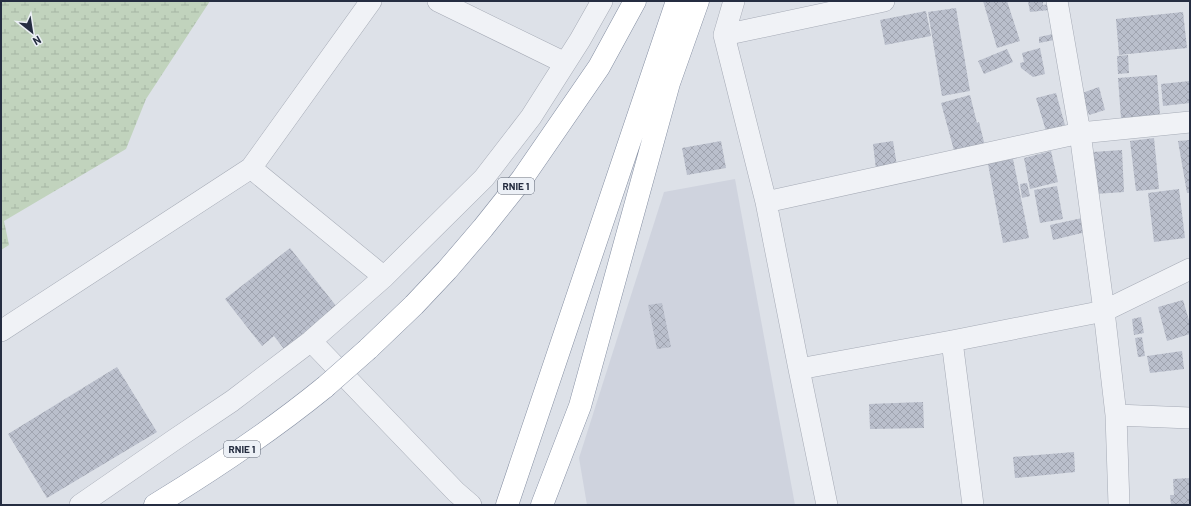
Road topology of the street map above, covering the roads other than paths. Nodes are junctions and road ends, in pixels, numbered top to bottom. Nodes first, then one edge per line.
1 (371, 1) edge
2 (438, 1) edge
3 (602, 1) edge
4 (635, 1) edge
5 (677, 1) edge
6 (698, 1) edge
7 (734, 1) edge
8 (884, 1) edge
9 (1057, 1) edge
10 (724, 35) junction
11 (566, 63) junction
12 (1190, 122) edge
13 (1080, 133) junction
14 (251, 168) junction
15 (766, 202) junction
16 (1190, 269) edge
17 (384, 277) junction
18 (1104, 311) junction
19 (1, 331) edge
20 (311, 341) junction
21 (952, 341) junction
22 (799, 369) junction
23 (1116, 414) junction
24 (1190, 418) edge
25 (80, 505) edge
26 (155, 505) edge
27 (471, 505) edge
28 (507, 505) edge
29 (542, 505) edge
30 (827, 505) edge
31 (973, 505) edge
32 (1120, 505) edge

1 - 14 street
2 - 11 street
3 - 11 street
4 - 26 highway, RNIE 1, bridge
5 - 28 highway
6 - 29 highway
7 - 10 street
8 - 10 street
9 - 13 street
10 - 15 street
11 - 17 street
12 - 13 street
13 - 15 street
13 - 18 street
14 - 17 street
14 - 19 street
15 - 22 street
16 - 18 street
17 - 20 street
18 - 21 street
18 - 23 street
20 - 25 street
20 - 27 street
21 - 22 street
21 - 31 street
22 - 30 street
23 - 24 street
23 - 32 street

